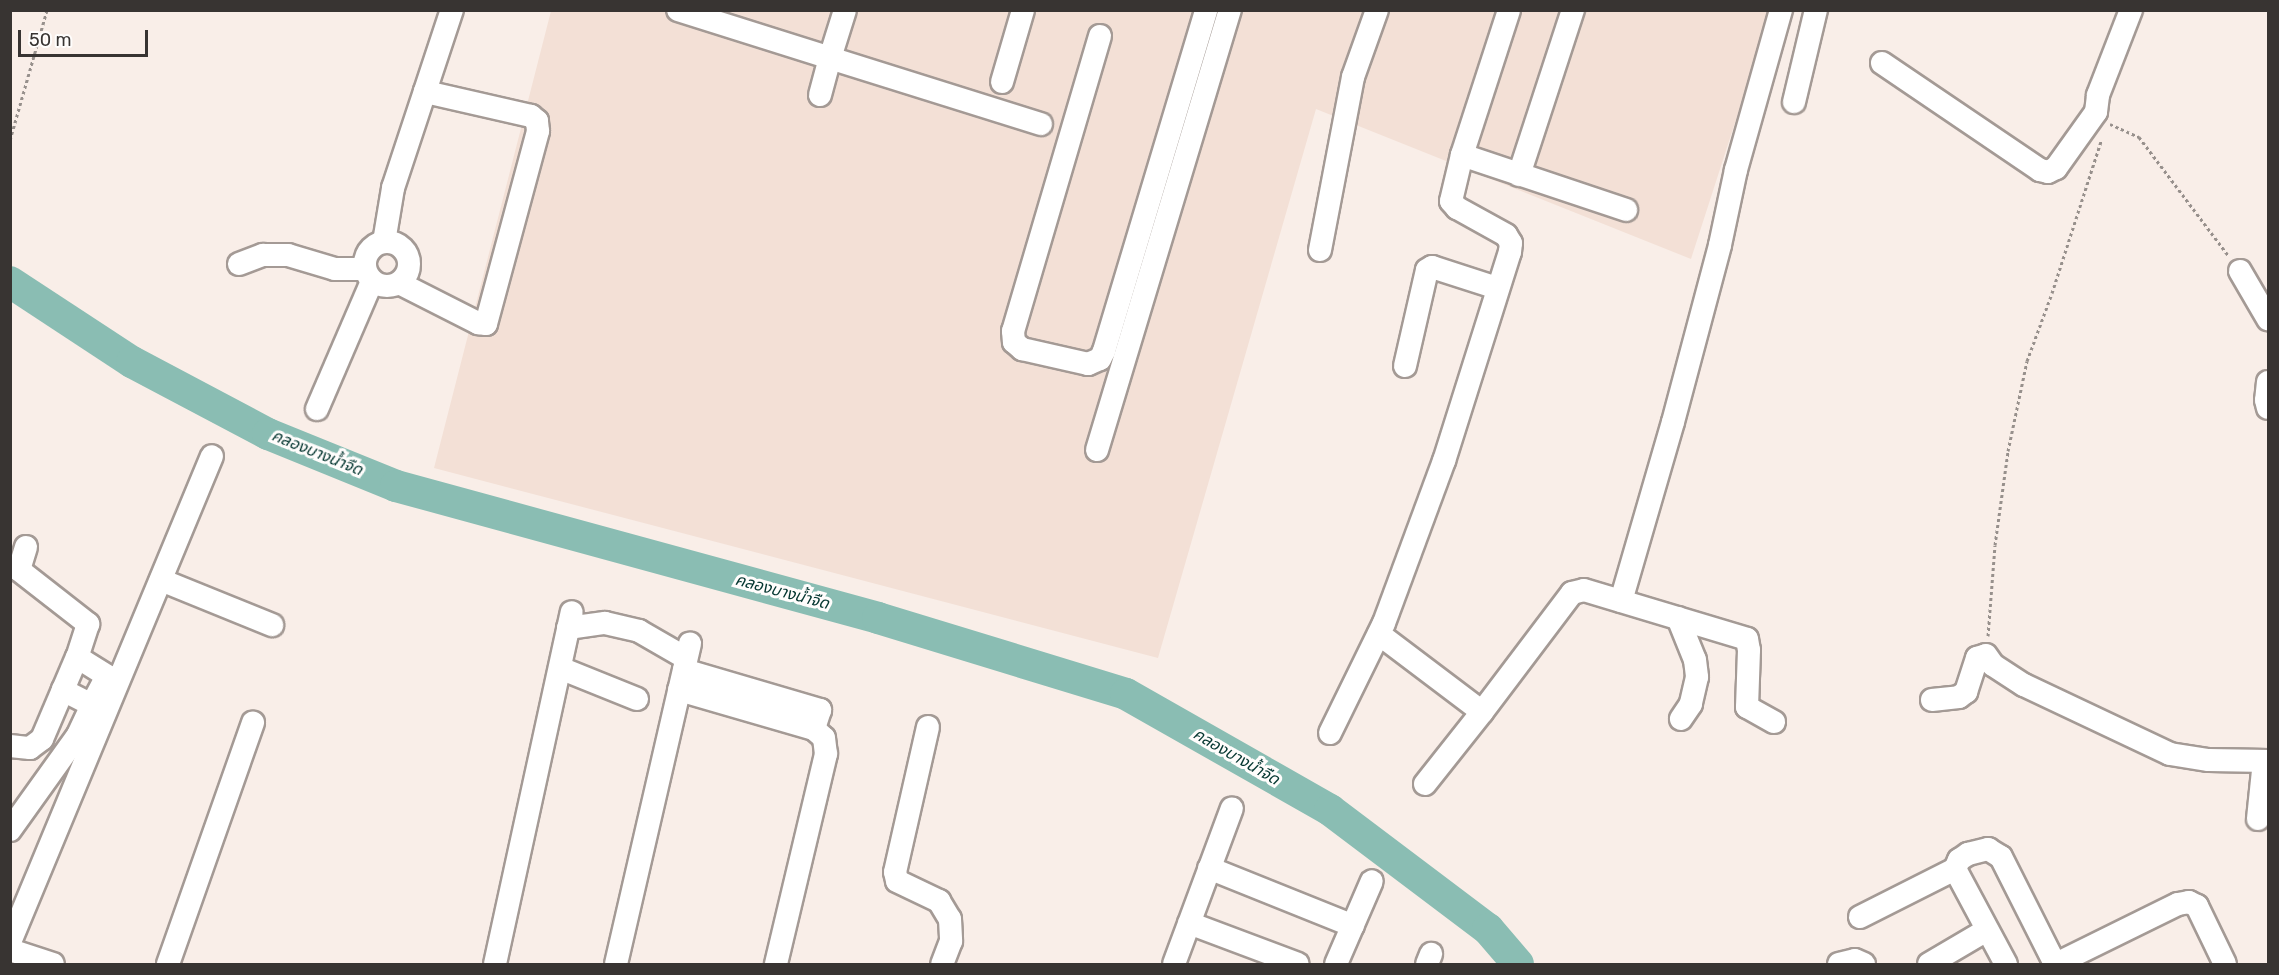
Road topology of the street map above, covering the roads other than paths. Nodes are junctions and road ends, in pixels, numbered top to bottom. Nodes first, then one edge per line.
1 (452, 10) edge
2 (678, 10) edge
3 (845, 10) edge
4 (1023, 10) edge
5 (1206, 10) edge
6 (1230, 10) edge
7 (1377, 10) edge
8 (1509, 10) edge
9 (1573, 10) edge
10 (1781, 10) edge
11 (1816, 10) edge
12 (2131, 10) edge
13 (1100, 36) dead end
14 (830, 58) junction
15 (1882, 63) dead end
16 (1002, 82) dead end
17 (425, 92) junction
18 (820, 95) dead end
19 (1794, 102) dead end
20 (1041, 124) dead end
21 (1462, 155) junction
22 (1519, 175) junction
23 (1626, 210) dead end
24 (384, 242) junction
25 (1320, 250) dead end
26 (239, 264) dead end
27 (2240, 271) road end
28 (369, 275) junction
29 (399, 283) junction
30 (1497, 288) junction
31 (2268, 319) edge
32 (1406, 366) dead end
33 (2268, 382) edge
34 (2268, 408) edge
35 (317, 409) dead end
36 (1097, 450) dead end
37 (212, 456) dead end
38 (26, 548) dead end
39 (161, 580) junction
40 (1621, 601) junction
41 (1678, 618) junction
42 (272, 625) dead end
43 (1379, 634) junction
44 (78, 657) junction
45 (685, 666) junction
46 (560, 668) junction
47 (63, 690) junction
48 (637, 699) dead end
49 (1932, 700) dead end
50 (92, 705) junction
51 (1482, 712) junction
52 (1681, 719) dead end
53 (253, 722) dead end
54 (1774, 722) dead end
55 (928, 727) dead end
56 (1330, 733) dead end
57 (10, 746) edge
58 (2266, 761) edge
59 (1425, 784) dead end
60 (1232, 808) dead end
61 (2258, 819) dead end
62 (10, 830) edge
63 (1209, 868) junction
64 (1955, 869) junction
65 (1372, 881) dead end
66 (1860, 917) dead end
67 (1190, 922) junction
68 (1353, 926) junction
69 (1988, 930) junction
70 (10, 942) edge
71 (10, 950) edge
72 (53, 964) edge
73 (168, 964) edge
74 (495, 964) edge
75 (616, 964) edge
76 (776, 964) edge
77 (942, 964) edge
78 (1174, 964) edge
79 (1298, 964) edge
80 (1336, 964) edge
81 (1839, 964) edge
82 (1864, 964) edge
83 (1929, 964) edge
84 (2006, 964) edge
85 (2055, 964) edge
86 (2226, 964) edge

1 - 17 street
2 - 14 street
3 - 14 street
4 - 16 street
5 - 13 street
6 - 36 street
7 - 25 street
8 - 21 street
9 - 22 street
10 - 40 street
11 - 19 street
12 - 15 street
14 - 18 street
14 - 20 street
17 - 24 street
17 - 29 street
21 - 22 street
21 - 30 street
22 - 23 street
24 - 28 street
24 - 29 street
26 - 28 street
27 - 31 street
28 - 29 street
28 - 35 street
30 - 32 street
30 - 43 street
33 - 34 street
37 - 39 street
38 - 44 street
39 - 42 street
39 - 70 street
40 - 41 street
40 - 51 street
41 - 52 street
41 - 54 street
43 - 51 street
43 - 56 street
44 - 47 street
44 - 50 street
45 - 46 street
45 - 75 street
45 - 76 street
46 - 48 street
46 - 74 street
47 - 50 street
47 - 57 street
49 - 58 street
50 - 62 street
51 - 59 street
53 - 73 street
55 - 77 street
58 - 61 street
60 - 63 street
63 - 67 street
63 - 68 street
64 - 66 street
64 - 69 street
64 - 85 street
65 - 68 street
67 - 78 street
67 - 79 street
68 - 80 street
69 - 83 street
69 - 84 street
71 - 72 street
81 - 82 street
85 - 86 street

